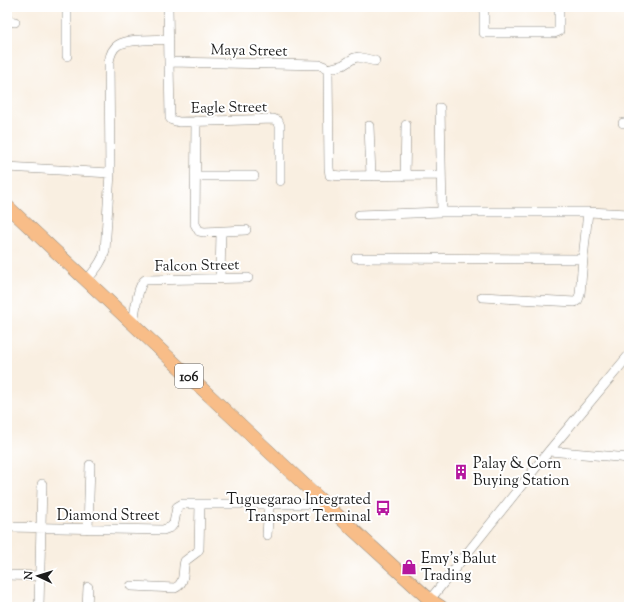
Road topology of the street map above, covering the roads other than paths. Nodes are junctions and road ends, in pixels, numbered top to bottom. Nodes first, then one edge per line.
1 (67, 7) edge
2 (168, 7) edge
3 (484, 7) edge
4 (559, 7) edge
5 (169, 39) junction
6 (67, 56) dead end
7 (375, 60) dead end
8 (169, 62) junction
9 (328, 69) junction
10 (440, 108) dead end
11 (196, 121) junction
12 (406, 125) dead end
13 (370, 126) dead end
14 (7, 168) edge
15 (110, 173) junction
16 (196, 176) junction
17 (254, 176) dead end
18 (371, 176) junction
19 (405, 176) junction
20 (440, 176) junction
21 (280, 181) dead end
22 (7, 206) edge
23 (442, 212) junction
24 (588, 212) junction
25 (629, 214) edge
26 (360, 215) dead end
27 (246, 230) dead end
28 (221, 232) junction
29 (356, 258) dead end
30 (583, 259) junction
31 (220, 278) junction
32 (248, 278) dead end
33 (87, 280) junction
34 (482, 297) dead end
35 (133, 324) junction
36 (629, 355) edge
37 (549, 451) junction
38 (629, 458) edge
39 (90, 465) dead end
40 (42, 484) dead end
41 (200, 504) junction
42 (269, 504) junction
43 (325, 504) junction
44 (7, 527) edge
45 (42, 529) junction
46 (88, 529) junction
47 (267, 535) dead end
48 (7, 575) edge
49 (41, 576) junction
50 (131, 586) dead end
51 (88, 587) dead end
52 (432, 605) edge
53 (39, 607) edge
54 (87, 607) edge

1 - 6 street
2 - 5 street
3 - 4 street
5 - 8 street
5 - 15 street
7 - 9 street
8 - 9 street, Maya Street
8 - 11 street, Eagle Street
9 - 18 street
10 - 20 street
11 - 16 street
11 - 21 street, Eagle Street
12 - 19 street
13 - 18 street
14 - 15 street
15 - 33 street
16 - 17 street
16 - 28 street
18 - 19 street
19 - 20 street
20 - 23 street
22 - 33 highway, 106
23 - 24 street
23 - 26 street
24 - 25 street
24 - 30 street
27 - 28 street
28 - 31 street
29 - 30 street
30 - 34 street
31 - 32 street, Falcon Street
31 - 35 street, Falcon Street
33 - 35 highway, 106
35 - 43 highway, 106
36 - 37 street
37 - 38 street
37 - 52 street
39 - 46 street
40 - 45 street
41 - 42 street, Diamond Street
41 - 46 street, Diamond Street
41 - 50 street
42 - 43 street, Diamond Street
42 - 47 street
43 - 52 highway, 106
44 - 45 street, Diamond Street
45 - 46 street, Diamond Street
45 - 49 street
48 - 49 street
49 - 53 street
51 - 54 street

